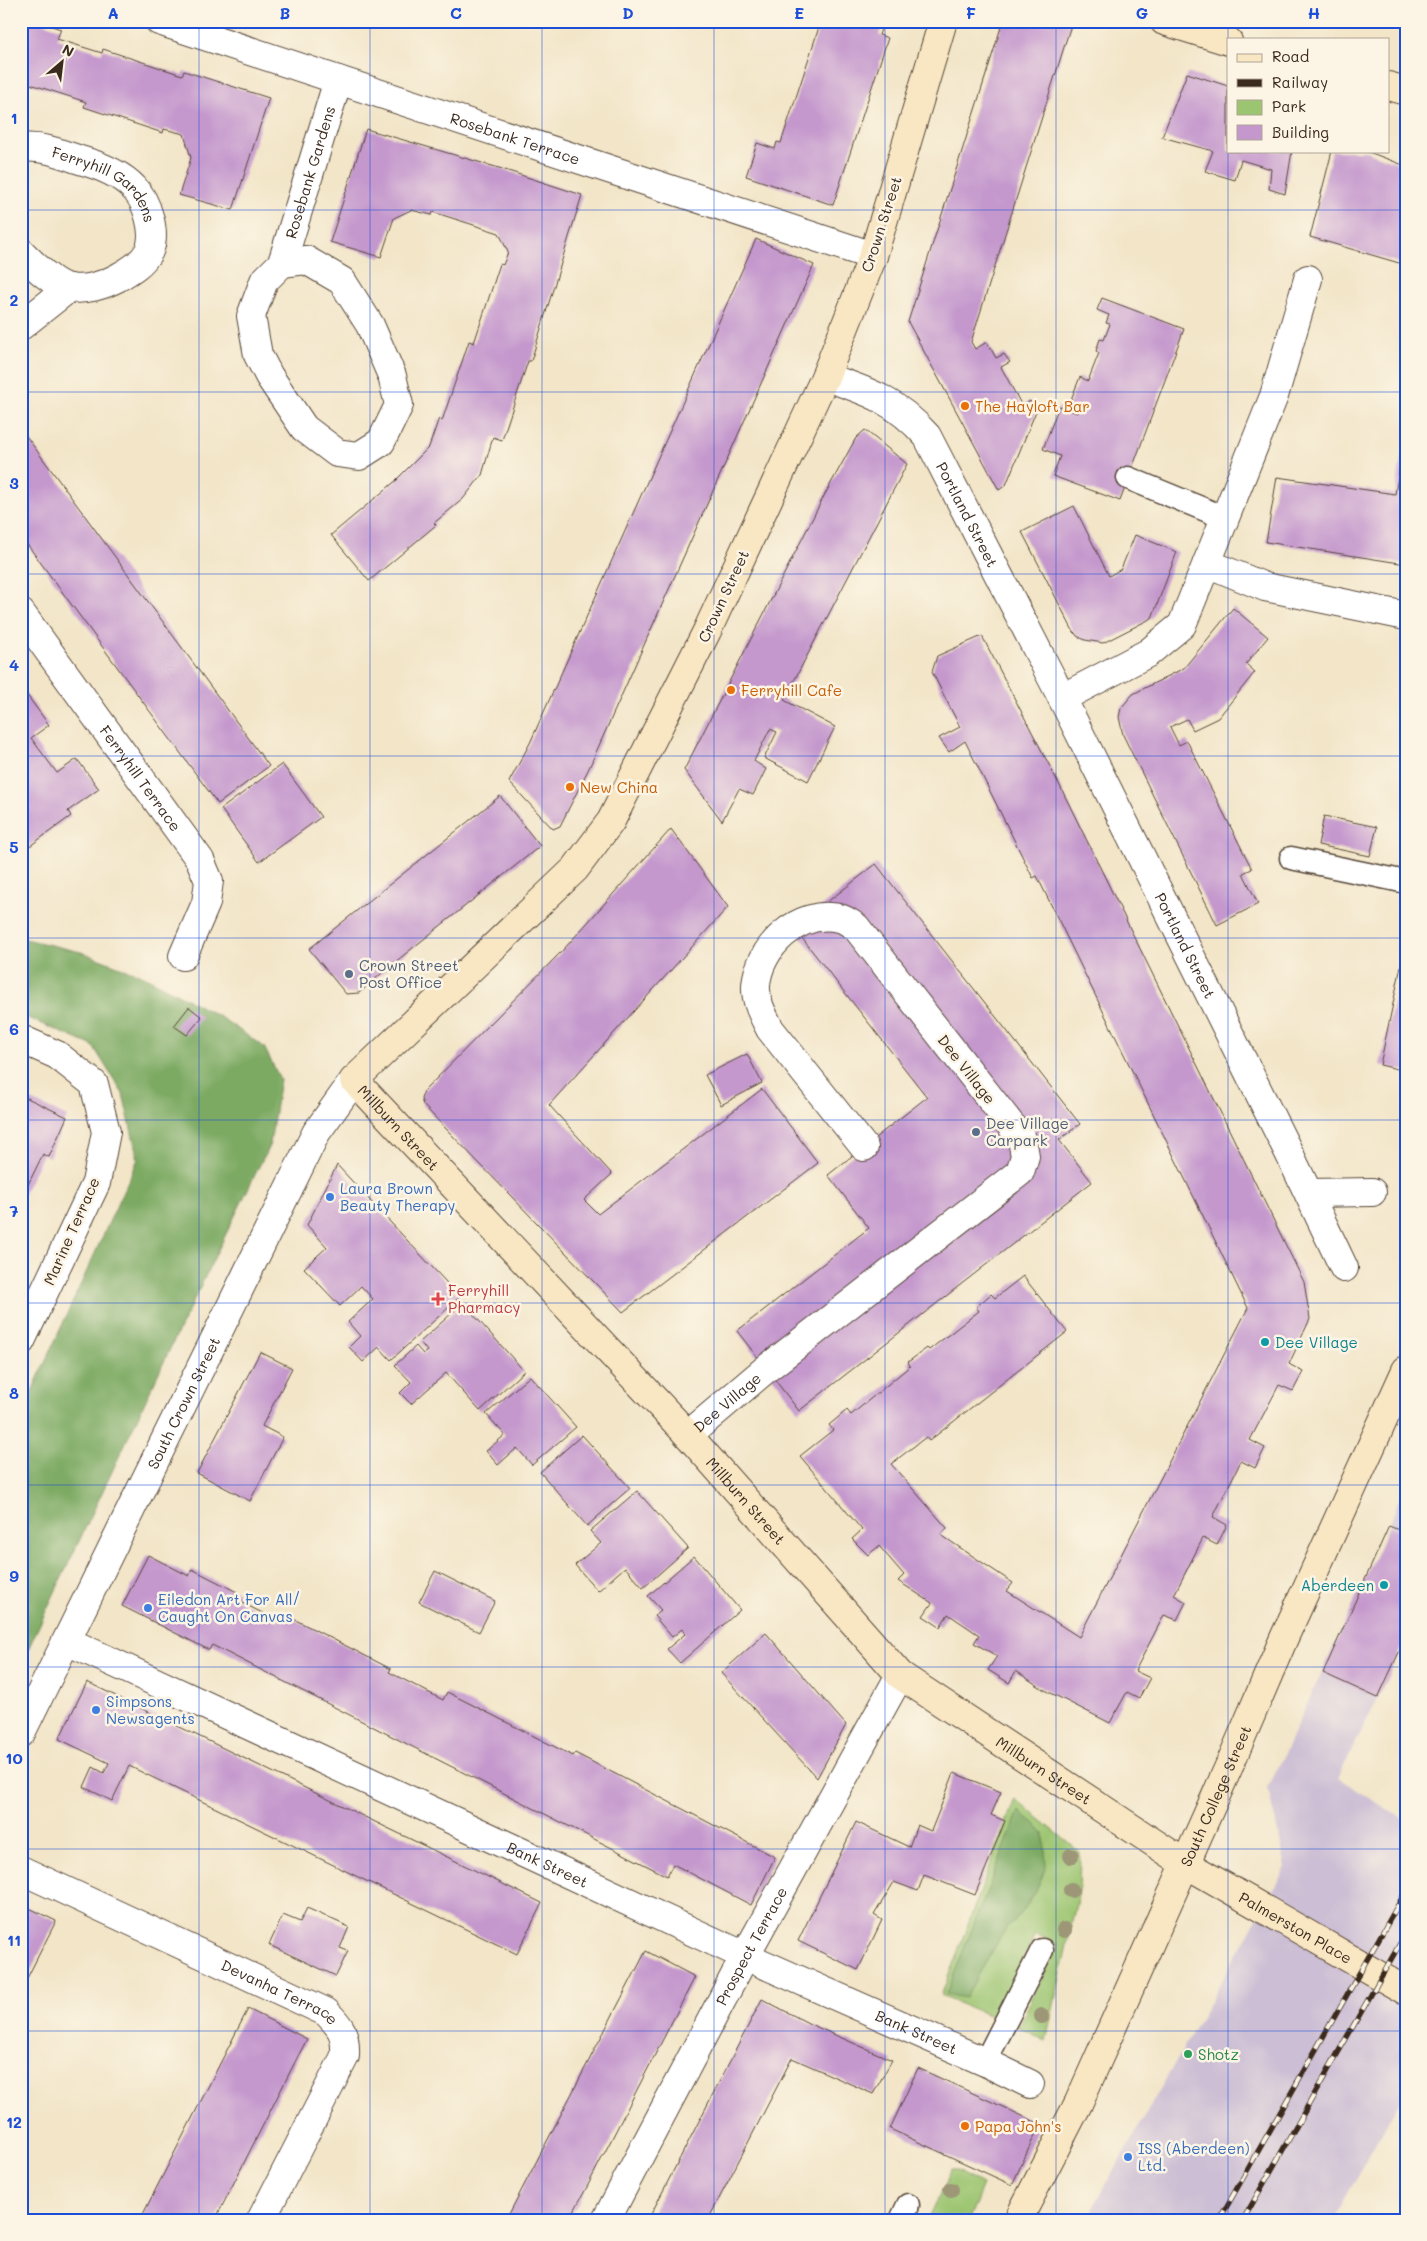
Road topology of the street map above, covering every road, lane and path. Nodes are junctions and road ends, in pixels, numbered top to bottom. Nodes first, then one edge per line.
1 (159, 21) edge
2 (943, 21) edge
3 (1164, 21) edge
4 (1227, 41) edge
5 (338, 80) junction
6 (1390, 87) edge
7 (1406, 91) edge
8 (21, 148) edge
9 (21, 252) edge
10 (873, 256) junction
11 (282, 263) junction
12 (1308, 279) dead end
13 (69, 288) junction
14 (21, 326) edge
15 (825, 377) junction
16 (1128, 478) dead end
17 (1225, 518) junction
18 (1207, 563) junction
19 (22, 616) edge
20 (1406, 616) edge
21 (1062, 698) junction
22 (1290, 858) dead end
23 (1406, 882) edge
24 (183, 956) dead end
25 (21, 1039) edge
26 (354, 1080) junction
27 (864, 1147) dead end
28 (1372, 1192) dead end
29 (1308, 1193) junction
30 (1344, 1268) dead end
31 (21, 1341) edge
32 (1406, 1370) edge
33 (688, 1435) junction
34 (67, 1641) junction
35 (900, 1675) junction
36 (21, 1733) edge
37 (1186, 1864) junction
38 (21, 1870) edge
39 (1042, 1950) dead end
40 (745, 1956) junction
41 (1406, 1991) edge
42 (986, 2062) junction
43 (1030, 2084) dead end
44 (261, 2220) edge
45 (606, 2220) edge
46 (1018, 2220) edge

1 - 5 street, Rosebank Terrace
2 - 10 street, Crown Street
3 - 4 street
5 - 10 street, Rosebank Terrace
5 - 11 street, Rosebank Gardens
6 - 7 street
8 - 13 street, Ferryhill Gardens
9 - 13 street
10 - 15 street, Crown Street
11 - 11 street, Rosebank Gardens
12 - 17 street
13 - 14 street
15 - 21 street, Portland Street
15 - 26 street, Crown Street
16 - 17 lane
17 - 18 street
18 - 20 street
18 - 21 street
19 - 24 street, Ferryhill Terrace
21 - 29 street, Portland Street
22 - 23 lane
25 - 31 street, Marine Terrace
26 - 33 street, Millburn Street
26 - 34 street, South Crown Street
27 - 33 street, Dee Village
28 - 29 street
29 - 30 street, Portland Street
32 - 37 street, South College Street
33 - 35 street, Millburn Street
34 - 36 street, South Crown Street
34 - 40 street, Bank Street
35 - 37 street, Millburn Street
35 - 40 street, Prospect Terrace
37 - 41 street, Palmerston Place
37 - 46 street, South College Street
38 - 44 street, Devanha Terrace
39 - 42 lane
40 - 42 street, Bank Street
40 - 45 street, Prospect Terrace
42 - 43 street, Bank Street

